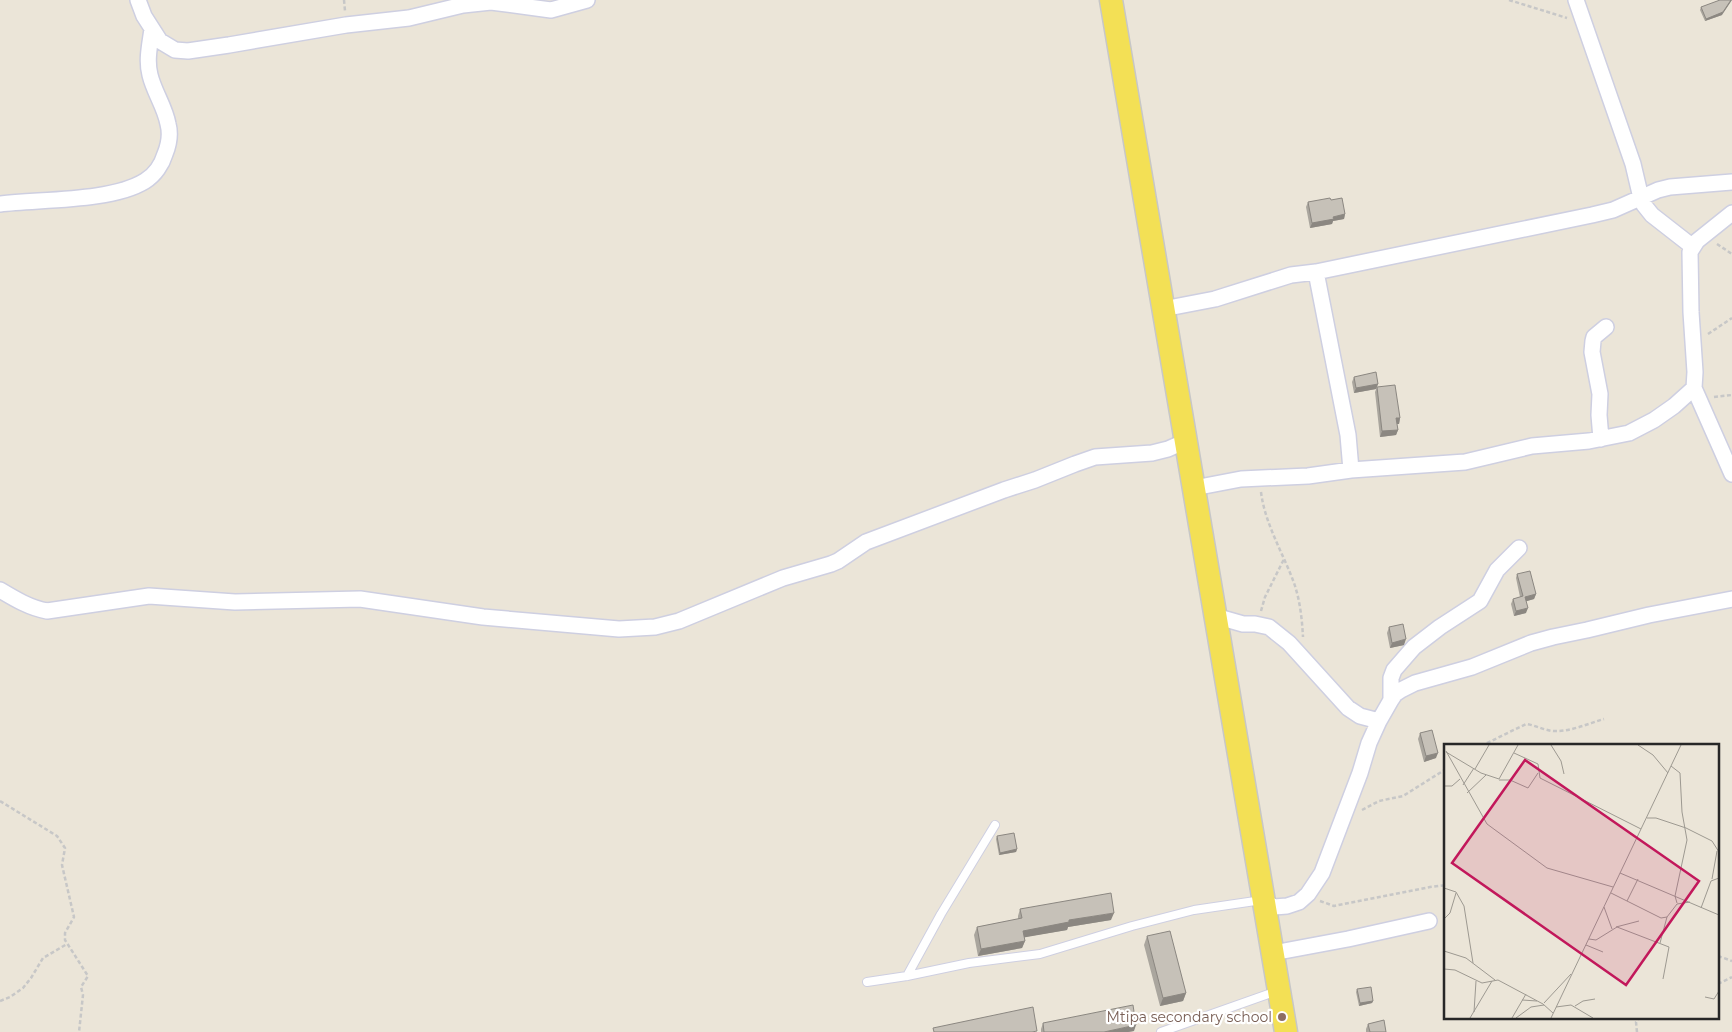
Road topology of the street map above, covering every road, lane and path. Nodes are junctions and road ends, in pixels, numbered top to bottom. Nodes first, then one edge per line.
1 (138, 0) edge
2 (587, 0) edge
3 (1111, 0) edge
4 (1509, 0) edge
5 (1576, 0) edge
6 (1585, 24) junction
7 (152, 29) junction
8 (1732, 182) edge
9 (1641, 198) junction
10 (0, 204) edge
11 (1732, 213) edge
12 (1693, 247) junction
13 (1316, 272) junction
14 (1163, 309) junction
15 (1732, 318) edge
16 (1606, 327) dead end
17 (1693, 345) junction
18 (1694, 388) junction
19 (1601, 439) junction
20 (1186, 441) junction
21 (1351, 470) junction
22 (1732, 474) edge
23 (1260, 478) junction
24 (1194, 488) junction
25 (1519, 548) dead end
26 (1284, 559) junction
27 (0, 590) edge
28 (1732, 599) edge
29 (1215, 616) junction
30 (1255, 624) junction
31 (1305, 661) junction
32 (1391, 700) junction
33 (1604, 719) dead end
34 (1379, 721) junction
35 (1486, 744) edge
36 (1444, 770) edge
37 (0, 801) edge
38 (1343, 820) junction
39 (995, 825) dead end
40 (1444, 886) edge
41 (1308, 894) junction
42 (1264, 900) junction
43 (1429, 921) dead end
44 (67, 944) junction
45 (1273, 953) junction
46 (1720, 957) edge
47 (1732, 961) edge
48 (908, 976) junction
49 (1732, 977) edge
50 (868, 982) dead end
51 (1720, 983) edge
52 (1279, 990) junction
53 (0, 1001) edge
54 (79, 1032) edge
55 (1161, 1032) edge
56 (1286, 1032) edge

1 - 7 street
2 - 7 street
3 - 14 main road
4 - 6 path
5 - 6 street
6 - 9 street
7 - 10 street
8 - 9 street
9 - 12 street
9 - 13 street
11 - 12 street
12 - 17 street
13 - 14 street
13 - 21 street
14 - 20 main road
15 - 17 path
16 - 19 street
17 - 18 street
18 - 19 street
18 - 22 street
19 - 21 street
20 - 24 main road
20 - 27 street
21 - 23 street
23 - 24 street
23 - 26 path
24 - 29 main road
25 - 32 street
26 - 30 path
26 - 31 path
28 - 32 street
29 - 30 street
29 - 42 main road
30 - 31 street
31 - 34 street
32 - 34 street
33 - 35 path
34 - 38 street
36 - 38 path
37 - 44 path
38 - 41 street
39 - 48 lane
40 - 41 path
41 - 42 street
42 - 45 main road
42 - 48 lane
43 - 45 street
44 - 53 path
44 - 54 path
45 - 52 main road
46 - 47 path
48 - 50 lane
49 - 51 path
52 - 55 lane
52 - 56 main road

